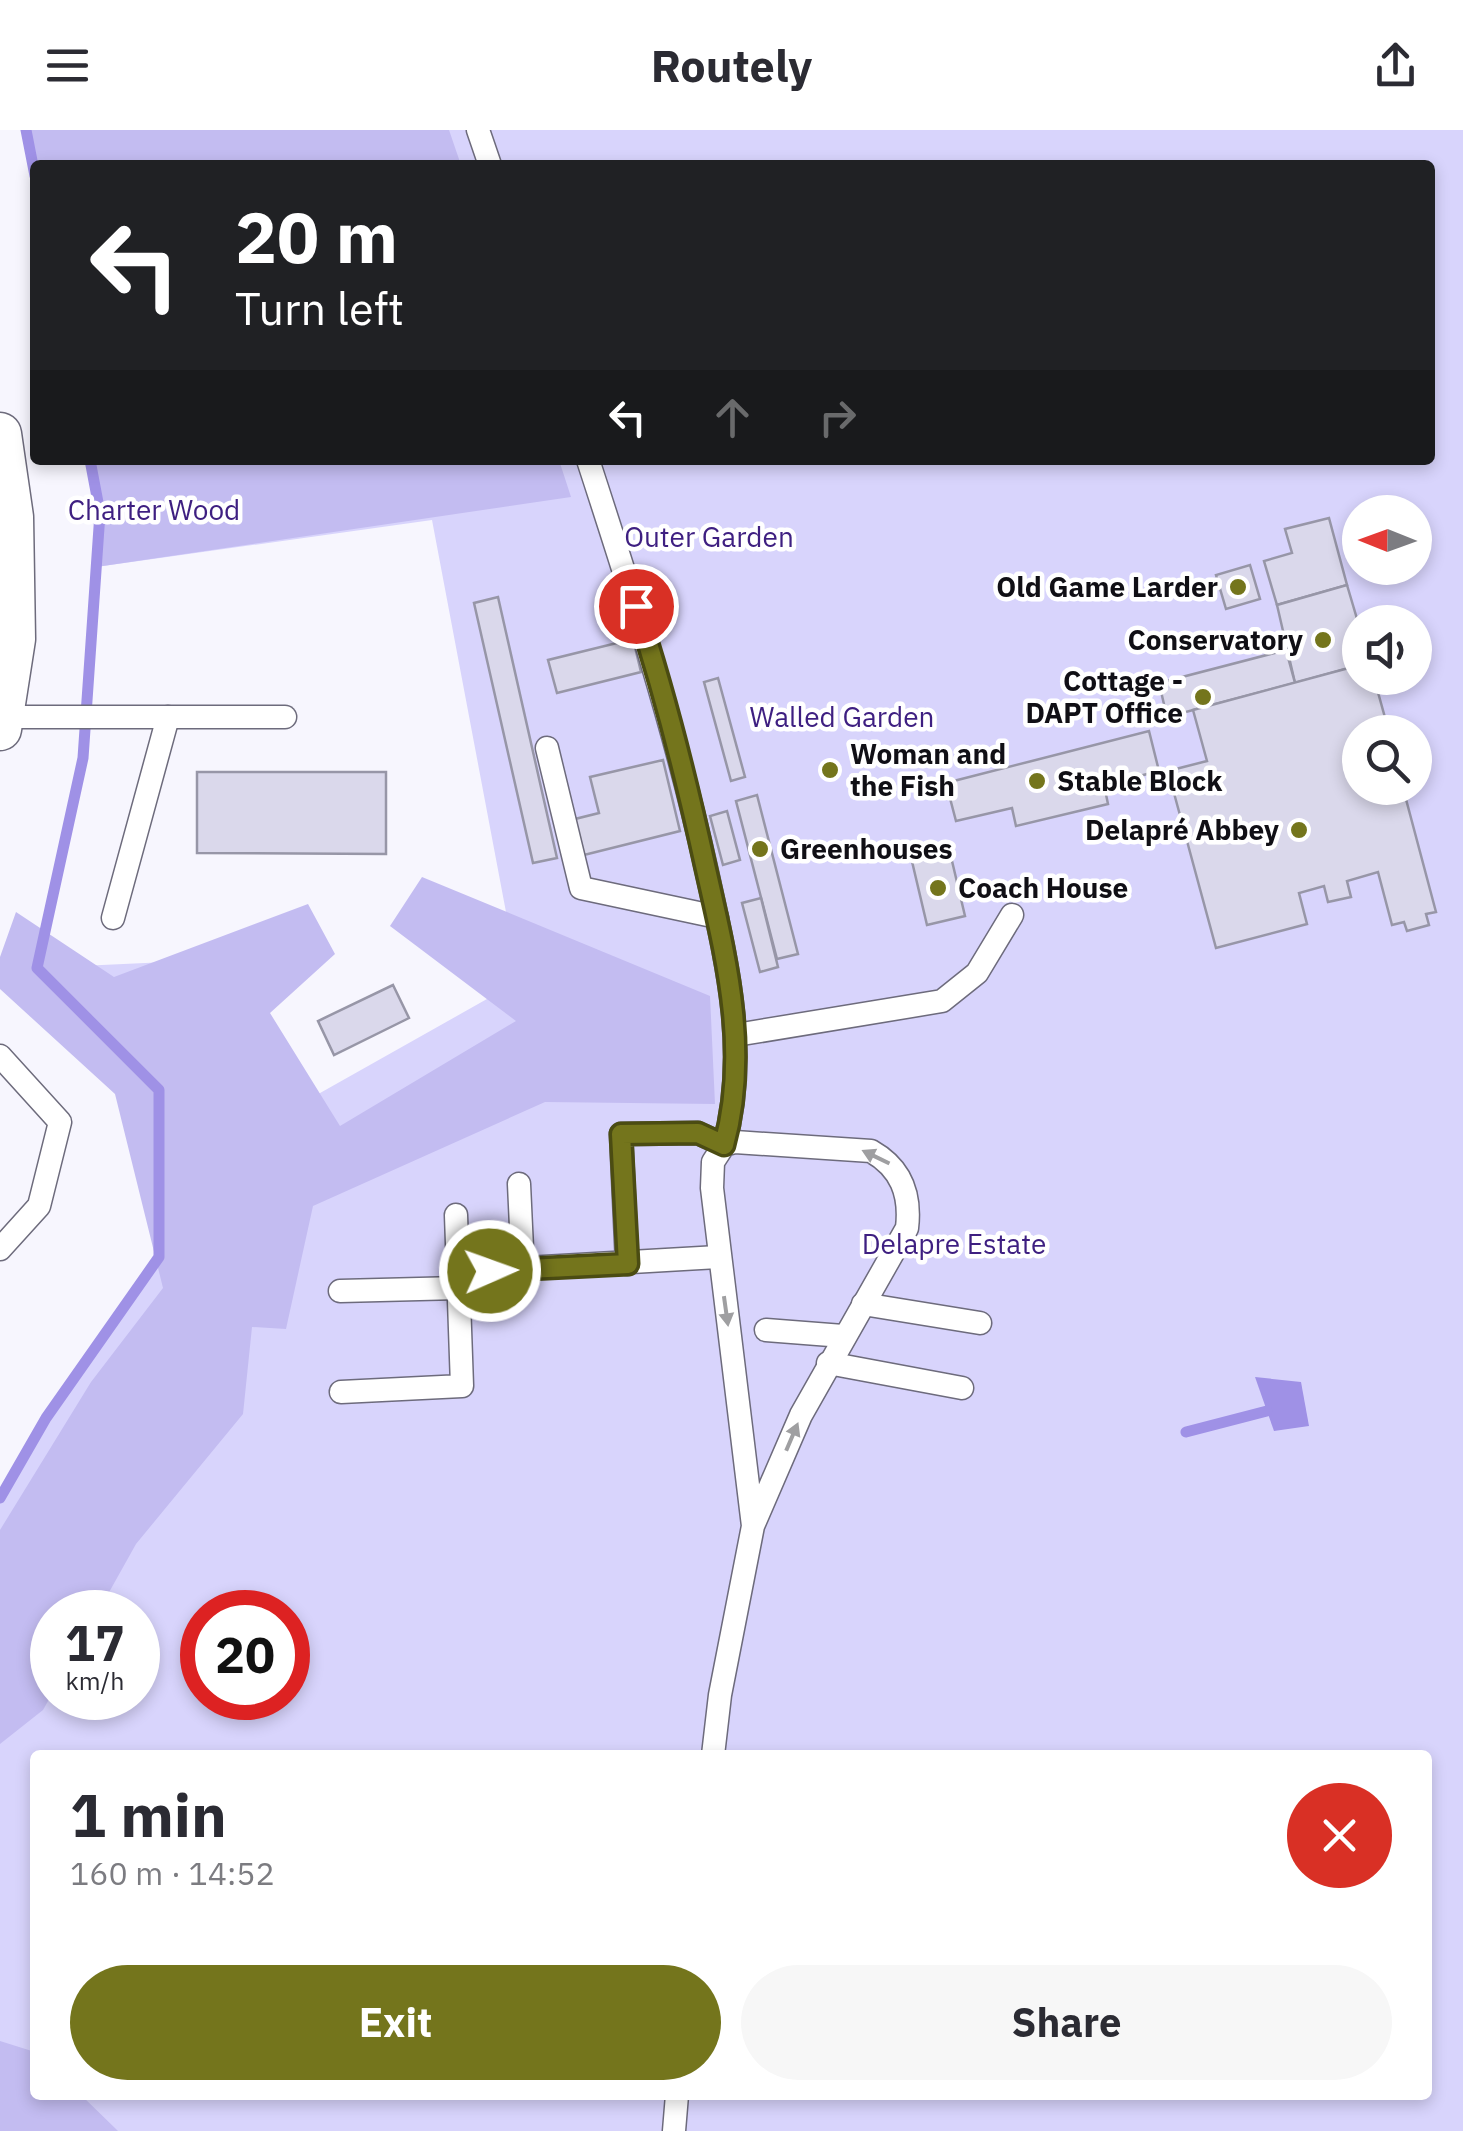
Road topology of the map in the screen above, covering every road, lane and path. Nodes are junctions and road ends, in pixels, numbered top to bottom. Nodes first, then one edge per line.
1 (478, 130) edge
2 (488, 160) edge
3 (0, 434) edge
4 (590, 465) edge
5 (168, 717) junction
6 (285, 717) dead end
7 (1, 723) edge
8 (547, 748) dead end
9 (1012, 915) dead end
10 (717, 917) junction
11 (112, 918) dead end
12 (736, 1036) junction
13 (0, 1056) edge
14 (724, 1145) junction
15 (519, 1184) dead end
16 (456, 1215) dead end
17 (0, 1249) edge
18 (718, 1257) junction
19 (628, 1264) junction
20 (523, 1270) junction
21 (458, 1280) junction
22 (340, 1291) dead end
23 (862, 1304) junction
24 (980, 1323) dead end
25 (766, 1330) dead end
26 (843, 1336) junction
27 (828, 1363) junction
28 (962, 1388) dead end
29 (341, 1392) dead end
30 (753, 1526) junction
31 (714, 1750) edge
32 (677, 2100) edge
33 (674, 2131) edge

1 - 2 lane
3 - 7 street
4 - 10 lane
5 - 6 lane
5 - 7 lane
5 - 11 lane
8 - 10 lane
9 - 12 lane
10 - 12 lane
12 - 14 lane
13 - 17 lane
14 - 18 lane
14 - 19 lane
23 -> 14 lane
15 - 20 lane
16 - 21 lane
18 - 19 lane
18 -> 30 lane
19 - 20 lane
20 - 21 lane
21 - 22 lane
21 - 29 lane
23 - 24 lane
23 - 26 lane
25 - 26 lane
26 - 27 lane
27 - 28 lane
30 -> 27 lane
30 - 31 lane
32 - 33 lane

